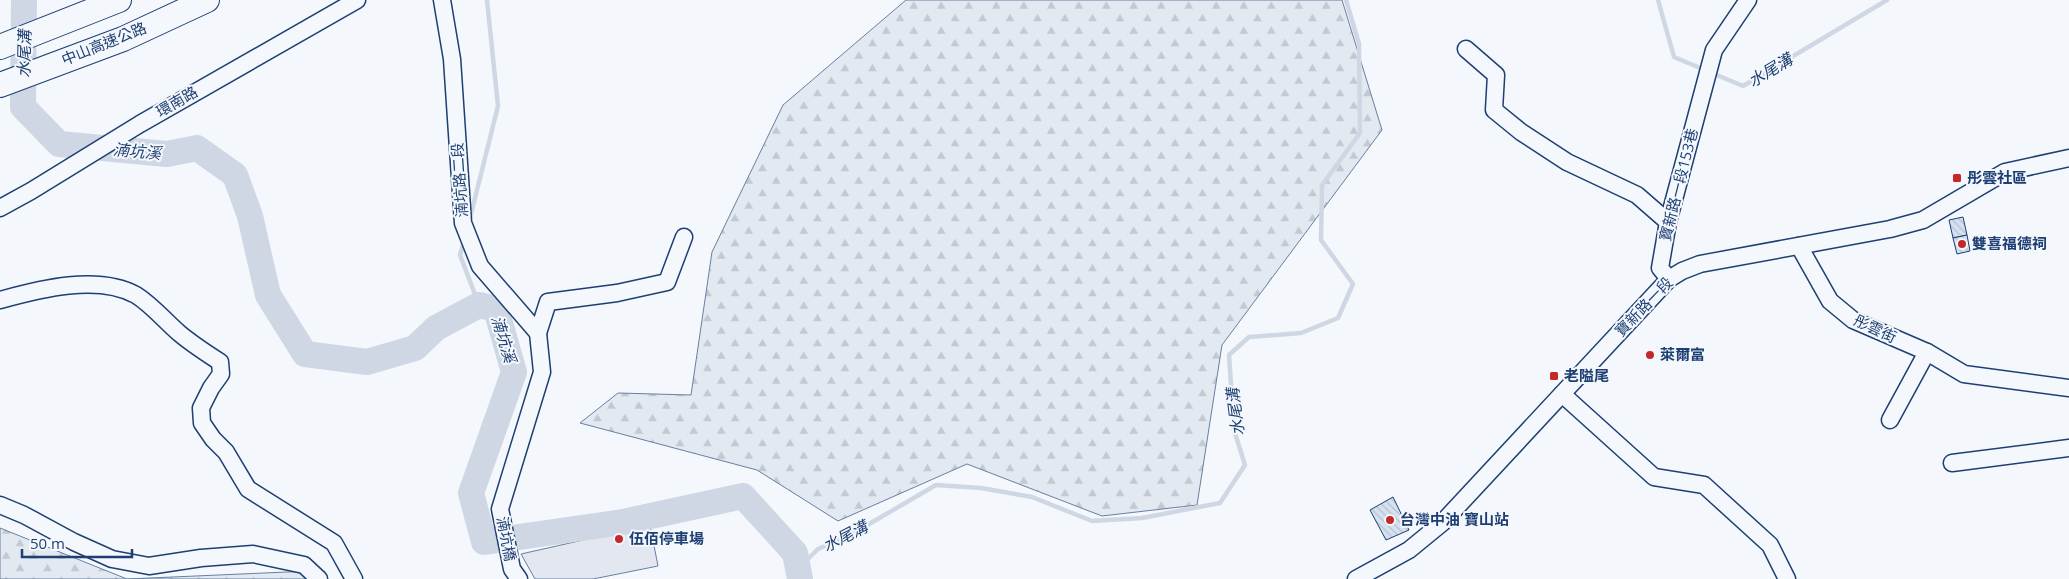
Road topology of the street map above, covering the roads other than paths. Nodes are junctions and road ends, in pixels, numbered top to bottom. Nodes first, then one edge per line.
1 (119, 0) edge
2 (207, 0) edge
3 (357, 0) edge
4 (442, 0) edge
5 (1748, 0) edge
6 (0, 47) edge
7 (1466, 49) dead end
8 (0, 85) edge
9 (2069, 158) edge
10 (0, 208) edge
11 (1668, 222) junction
12 (684, 237) dead end
13 (1799, 246) junction
14 (1669, 279) junction
15 (0, 300) edge
16 (538, 333) junction
17 (1927, 352) junction
18 (2069, 388) edge
19 (1562, 394) junction
20 (1890, 420) dead end
21 (2069, 448) edge
22 (1952, 463) dead end
23 (0, 506) edge
24 (515, 574) edge
25 (319, 579) edge
26 (354, 579) edge
27 (1356, 579) edge
28 (1787, 579) edge

1 - 6 highway
2 - 8 highway, 中山高速公路
3 - 10 street, 環南路
4 - 16 street, 湳坑路二段
5 - 11 street, 寶新路一段153巷
7 - 11 street
9 - 13 street, 寶新路一段
11 - 14 street, 寶新路一段153巷
12 - 16 street
13 - 14 street, 寶新路一段
13 - 17 street, 彤雲街
14 - 19 street, 寶新路一段
15 - 26 street
16 - 24 street, 湳坑橋
17 - 18 street, 彤雲街
17 - 20 street
19 - 27 street, 寶新路一段
19 - 28 street
21 - 22 street
23 - 25 street

